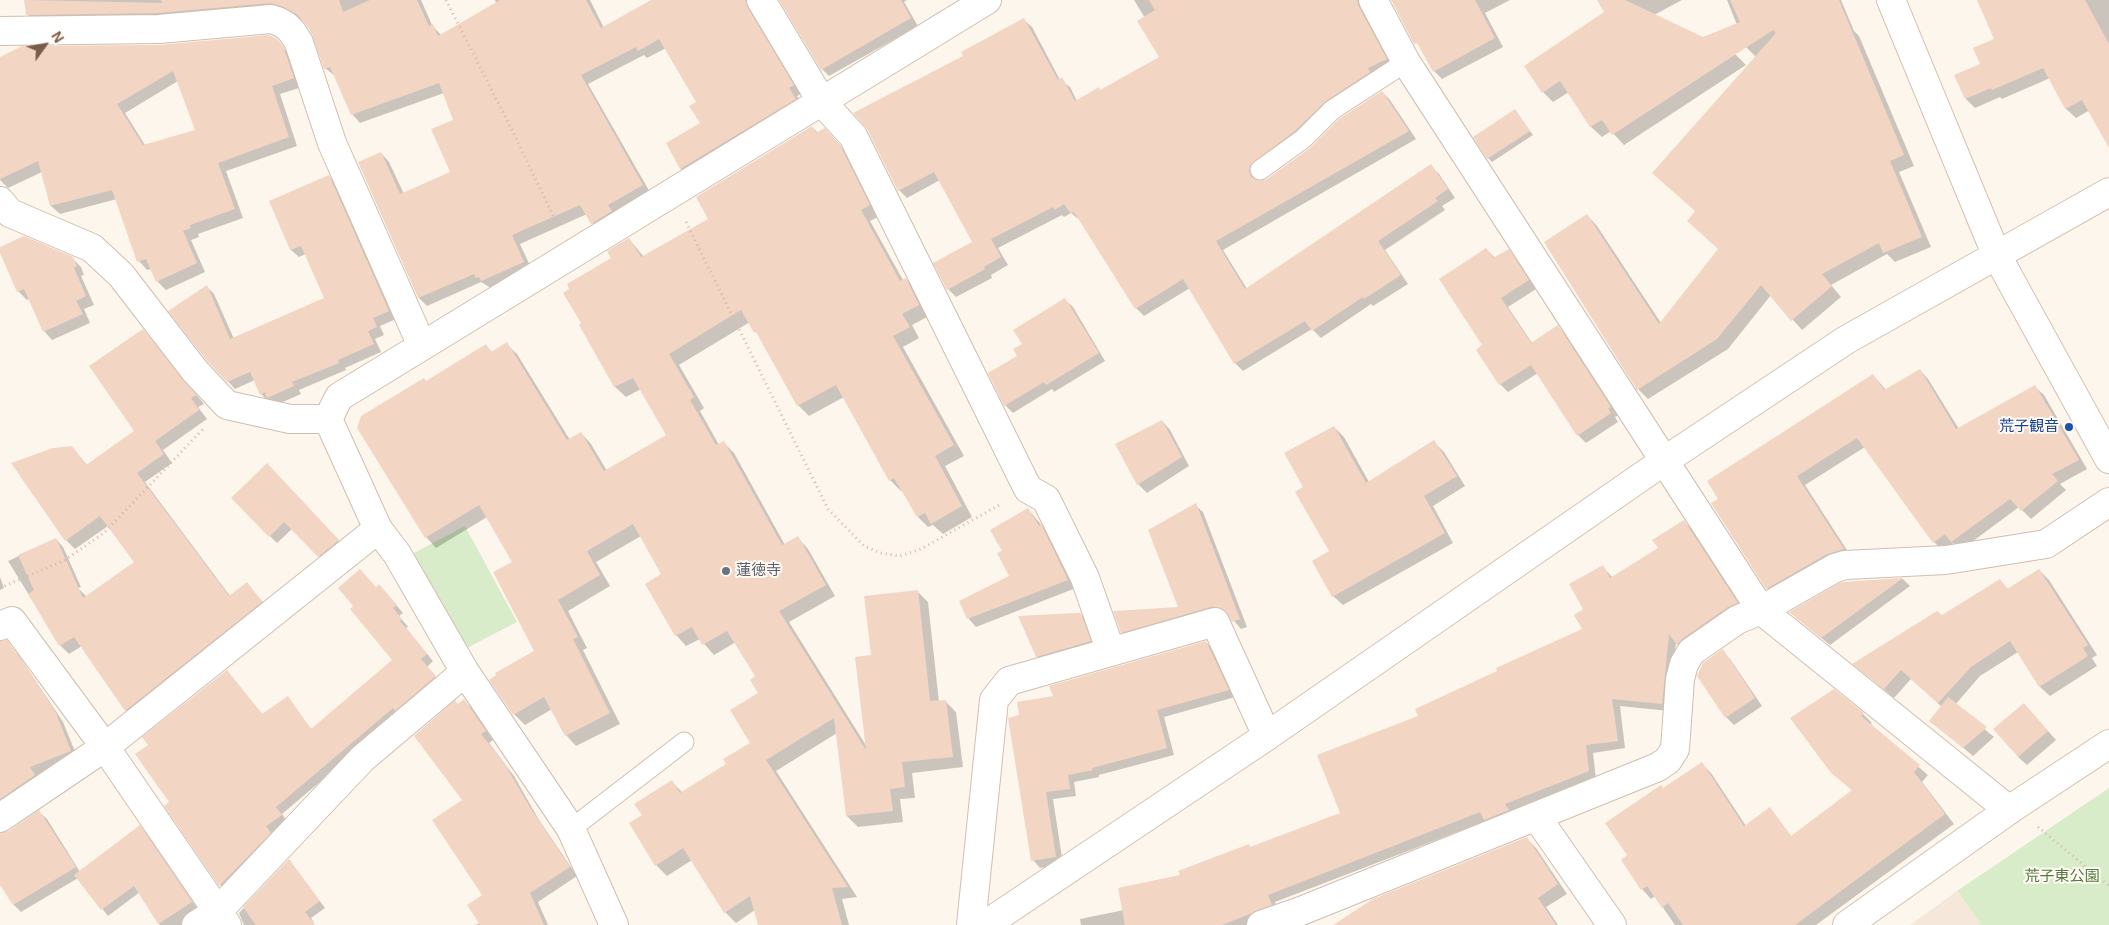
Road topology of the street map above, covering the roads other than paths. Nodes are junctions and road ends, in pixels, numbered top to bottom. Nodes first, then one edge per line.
1 (761, 0) edge
2 (987, 0) edge
3 (1373, 0) edge
4 (1891, 0) edge
5 (0, 31) edge
6 (1406, 62) junction
7 (822, 102) junction
8 (1260, 170) dead end
9 (2109, 192) edge
10 (0, 201) edge
11 (1996, 254) junction
12 (422, 346) junction
13 (328, 419) junction
14 (2109, 459) edge
15 (1664, 461) junction
16 (2109, 502) edge
17 (378, 529) junction
18 (1760, 610) junction
19 (0, 626) edge
20 (1111, 652) junction
21 (465, 672) junction
22 (1267, 736) junction
23 (684, 742) dead end
24 (2109, 744) edge
25 (105, 747) junction
26 (2011, 808) junction
27 (1536, 816) junction
28 (0, 818) edge
29 (571, 829) junction
30 (1306, 918) edge
31 (214, 920) edge
32 (614, 925) edge
33 (971, 925) edge
34 (985, 925) edge
35 (1261, 925) edge
36 (1612, 925) edge
37 (1847, 925) edge

1 - 7 street
2 - 7 street
3 - 6 street
4 - 11 street
5 - 12 street
6 - 8 lane
6 - 15 street
7 - 12 street
7 - 20 street
9 - 11 street
10 - 13 street
11 - 14 street
11 - 15 street
12 - 13 street
13 - 17 street
15 - 18 street
15 - 22 street
16 - 18 street
17 - 21 street
17 - 25 street
18 - 26 street
18 - 27 street
19 - 25 street
20 - 22 street
20 - 33 street
21 - 29 street
21 - 31 street
22 - 34 street
23 - 29 lane
24 - 26 street
25 - 28 street
25 - 31 street
26 - 37 street
27 - 30 street
27 - 36 street
29 - 32 street
30 - 35 street

